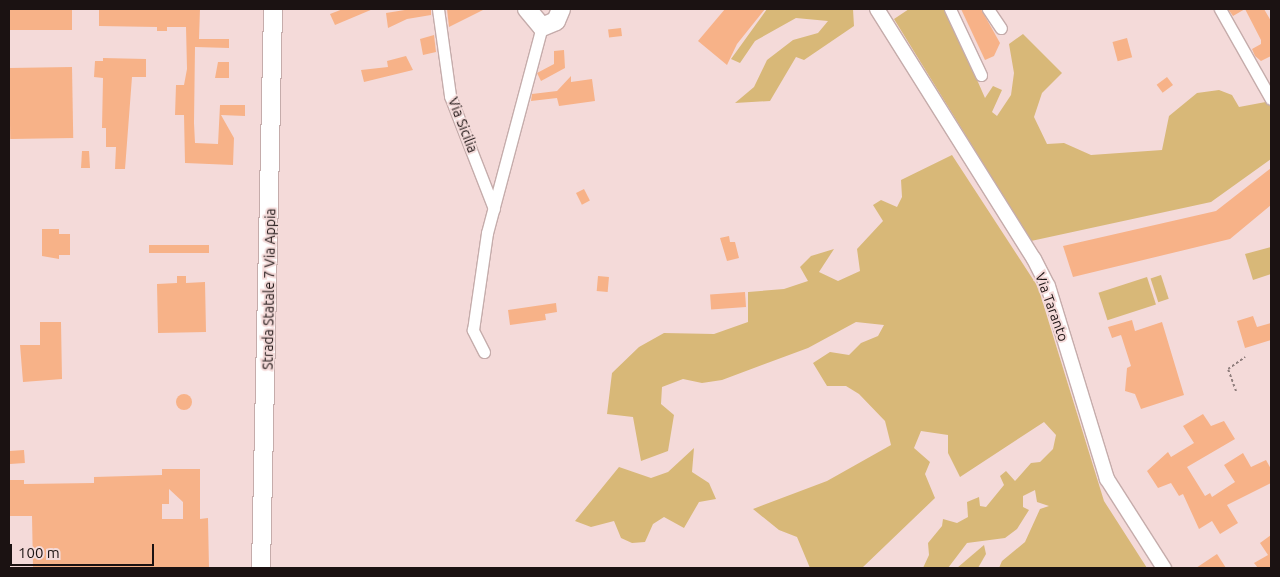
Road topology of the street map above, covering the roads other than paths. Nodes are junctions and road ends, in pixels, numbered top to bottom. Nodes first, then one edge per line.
1 (273, 9) edge
2 (438, 9) edge
3 (527, 9) edge
4 (561, 9) edge
5 (950, 9) edge
6 (988, 9) edge
7 (1220, 9) edge
8 (880, 10) edge
9 (542, 27) junction
10 (1001, 28) dead end
11 (981, 75) dead end
12 (1271, 99) edge
13 (494, 209) junction
14 (484, 352) dead end
15 (262, 568) edge
16 (1164, 568) edge

1 - 15 main road, Strada Statale 7 Via Appia
2 - 13 street, Via Sicilia
3 - 9 main road
4 - 9 main road
5 - 11 street
6 - 10 street
7 - 12 street
8 - 16 street, Via Taranto
9 - 13 street
13 - 14 street

